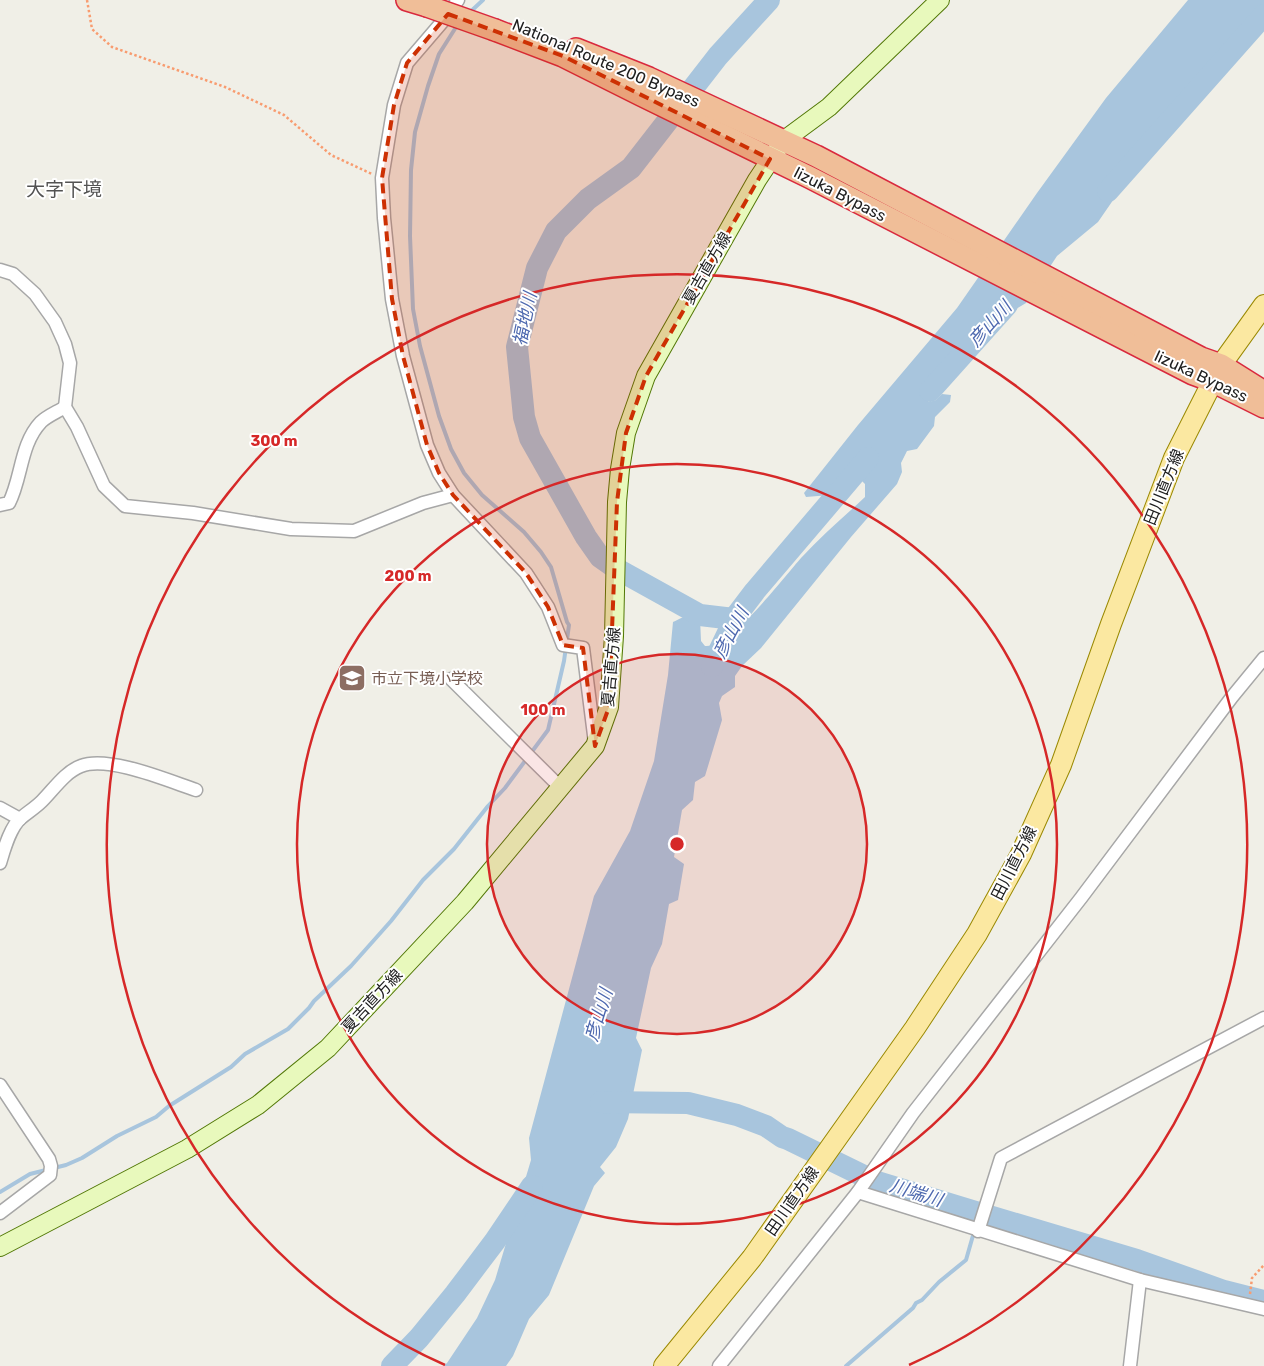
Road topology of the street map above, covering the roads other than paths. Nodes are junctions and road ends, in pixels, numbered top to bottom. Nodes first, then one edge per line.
1 (449, 0) edge
2 (458, 0) edge
3 (940, 0) edge
4 (417, 3) edge
5 (498, 25) junction
6 (739, 132) junction
7 (783, 141) junction
8 (770, 159) junction
9 (0, 270) edge
10 (1264, 305) edge
11 (1207, 369) junction
12 (1264, 392) edge
13 (65, 407) junction
14 (1264, 407) edge
15 (453, 495) junction
16 (0, 505) edge
17 (1264, 658) edge
18 (451, 679) dead end
19 (595, 746) junction
20 (561, 788) junction
21 (196, 790) dead end
22 (0, 808) edge
23 (20, 819) junction
24 (0, 863) edge
25 (1264, 1018) edge
26 (0, 1085) edge
27 (858, 1192) junction
28 (0, 1213) edge
29 (978, 1231) junction
30 (0, 1247) edge
31 (1140, 1280) junction
32 (1264, 1309) edge
33 (664, 1366) edge
34 (719, 1366) edge
35 (1130, 1366) edge

1 - 5 highway, National Route 200 Bypass
2 - 15 street
3 - 7 main road, 夏吉直方線
4 - 5 highway, bridge
5 - 6 highway, National Route 200 Bypass
6 - 7 highway, National Route 200 Bypass
6 - 8 highway, Iizuka Bypass
7 - 8 main road, 夏吉直方線
7 - 11 highway, National Route 200 Bypass
8 - 11 highway, Iizuka Bypass
8 - 19 main road, 夏吉直方線
9 - 13 street
10 - 11 main road, 田川直方線
11 - 12 highway
11 - 14 highway, Iizuka Bypass
11 - 33 main road, 田川直方線
13 - 15 street
13 - 16 street
15 - 19 street
17 - 27 street
18 - 20 street
19 - 20 main road, 夏吉直方線
20 - 30 main road, 夏吉直方線
21 - 23 street
22 - 23 street
23 - 24 street
25 - 29 street
26 - 28 street
27 - 29 street
27 - 34 street
29 - 31 street
31 - 32 street
31 - 35 street

